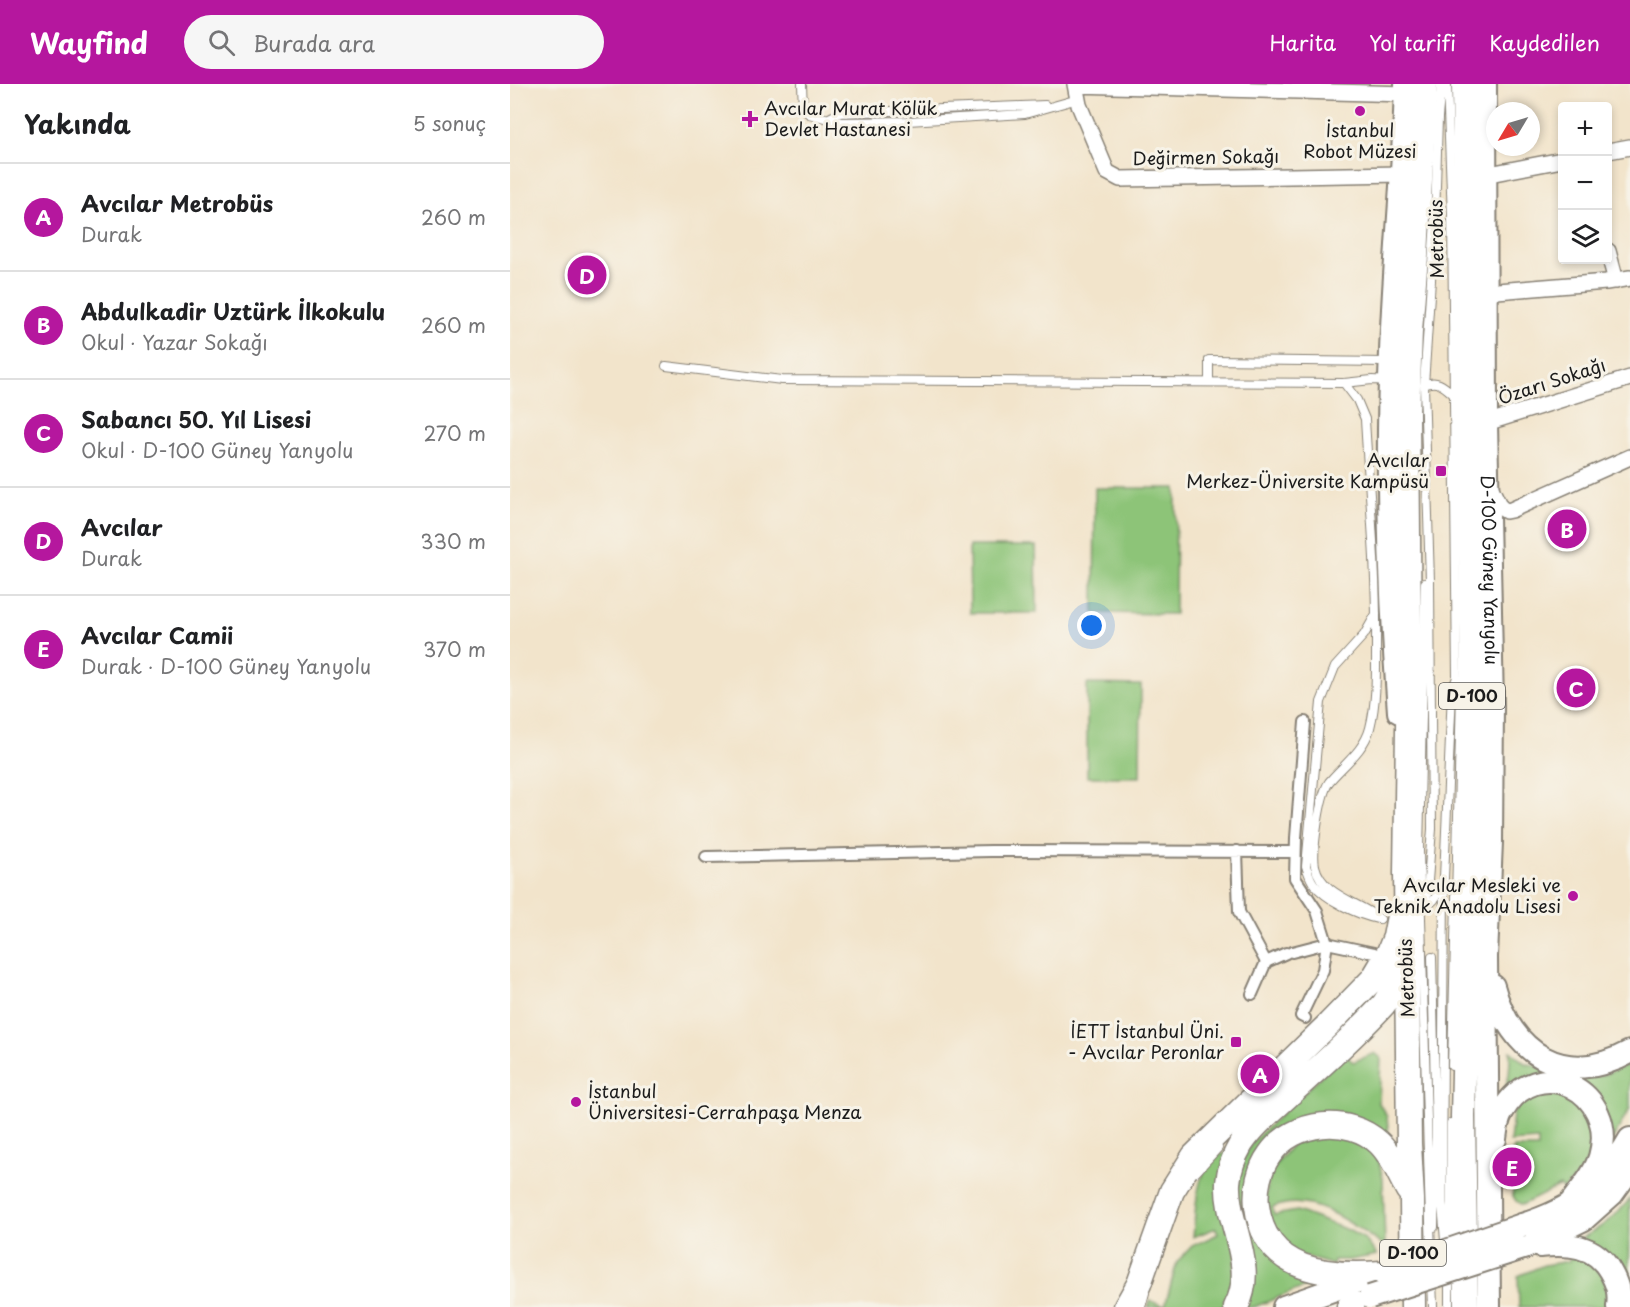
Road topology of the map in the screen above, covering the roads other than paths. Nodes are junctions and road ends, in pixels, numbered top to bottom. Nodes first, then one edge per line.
1 (802, 84) edge
2 (807, 84) edge
3 (1441, 84) edge
4 (1447, 84) edge
5 (1464, 84) edge
6 (1485, 84) edge
7 (1413, 87) edge
8 (1076, 89) edge
9 (806, 112) junction
10 (1630, 147) edge
11 (1612, 150) edge
12 (1558, 161) edge
13 (1402, 174) junction
14 (1484, 175) junction
15 (1612, 258) edge
16 (1623, 279) edge
17 (1485, 292) junction
18 (666, 366) dead end
19 (1390, 372) junction
20 (1630, 378) edge
21 (1209, 381) junction
22 (1344, 383) junction
23 (1424, 385) junction
24 (1453, 394) junction
25 (1486, 423) junction
26 (1630, 457) edge
27 (1488, 482) junction
28 (1427, 513) junction
29 (1376, 613) junction
30 (1456, 677) junction
31 (1305, 722) dead end
32 (1407, 751) junction
33 (1237, 851) junction
34 (1295, 852) junction
35 (706, 856) dead end
36 (1406, 873) junction
37 (1444, 878) junction
38 (1327, 943) junction
39 (1374, 953) dead end
40 (1486, 957) junction
41 (1407, 958) junction
42 (1266, 962) junction
43 (1445, 972) junction
44 (1252, 994) dead end
45 (1305, 1018) dead end
46 (1630, 1052) edge
47 (1452, 1071) dead end
48 (1452, 1106) dead end
49 (1630, 1139) edge
50 (1226, 1140) dead end
51 (1488, 1164) junction
52 (1630, 1169) edge
53 (1412, 1199) junction
54 (1568, 1207) junction
55 (1524, 1236) junction
56 (1382, 1273) junction
57 (1489, 1283) junction
58 (1457, 1299) edge
59 (1423, 1302) edge
60 (1354, 1304) edge
61 (1126, 1307) edge
62 (1141, 1307) edge
63 (1236, 1307) edge
64 (1284, 1307) edge
65 (1433, 1307) edge
66 (1449, 1307) edge
67 (1489, 1307) edge
68 (1495, 1307) edge
69 (1618, 1307) edge

1 - 9 lane
2 - 9 lane
3 - 23 lane, Metrobüs
4 - 24 lane, Metrobüs
5 - 58 highway, D-100
6 - 14 main road, D-100 Güney Yanyolu
7 - 8 street
7 - 13 main road
7 - 32 highway, D-100
8 - 9 lane
8 - 13 street, Değirmen Sokağı
10 - 11 street
12 - 14 street
13 - 19 main road
14 - 17 main road, D-100 Güney Yanyolu
15 - 16 street
16 - 17 street
17 - 25 main road, D-100 Güney Yanyolu
18 - 21 lane
19 - 21 lane
19 - 22 lane
19 - 32 main road
20 - 25 street, Özarı Sokağı
21 - 22 lane
22 - 29 lane, Metrobüs
23 - 24 lane
23 - 28 lane, Metrobüs
24 - 30 lane, Metrobüs
25 - 27 main road, D-100 Güney Yanyolu
26 - 27 street
27 - 40 main road, D-100 Güney Yanyolu
28 - 37 lane, Metrobüs
28 - 59 lane, Metrobüs
29 - 29 lane, Metrobüs
30 - 37 lane, Metrobüs
30 - 47 lane, Metrobüs
31 - 34 street
32 - 36 highway, D-100
33 - 34 street
33 - 35 street
33 - 42 street
34 - 38 street
36 - 41 highway, D-100
36 - 61 highway
37 - 43 lane, Metrobüs
38 - 39 street
38 - 42 street
38 - 45 street
40 - 46 main road
40 - 51 main road, D-100 Güney Yanyolu
41 - 53 highway, D-100
41 - 63 highway
42 - 44 street
43 - 58 lane, Metrobüs
43 - 59 lane, Metrobüs
48 - 58 lane, Metrobüs
49 - 54 main road
50 - 62 lane
51 - 54 main road
51 - 57 main road, D-100 Güney Yanyolu
52 - 55 main road
53 - 56 highway
53 - 59 highway, D-100
54 - 55 main road
55 - 56 main road, bridge
55 - 60 main road, bridge
55 - 69 main road
56 - 64 main road
57 - 67 main road, D-100 Güney Yanyolu
57 - 68 main road
58 - 66 lane, Metrobüs
59 - 65 lane, Metrobüs

